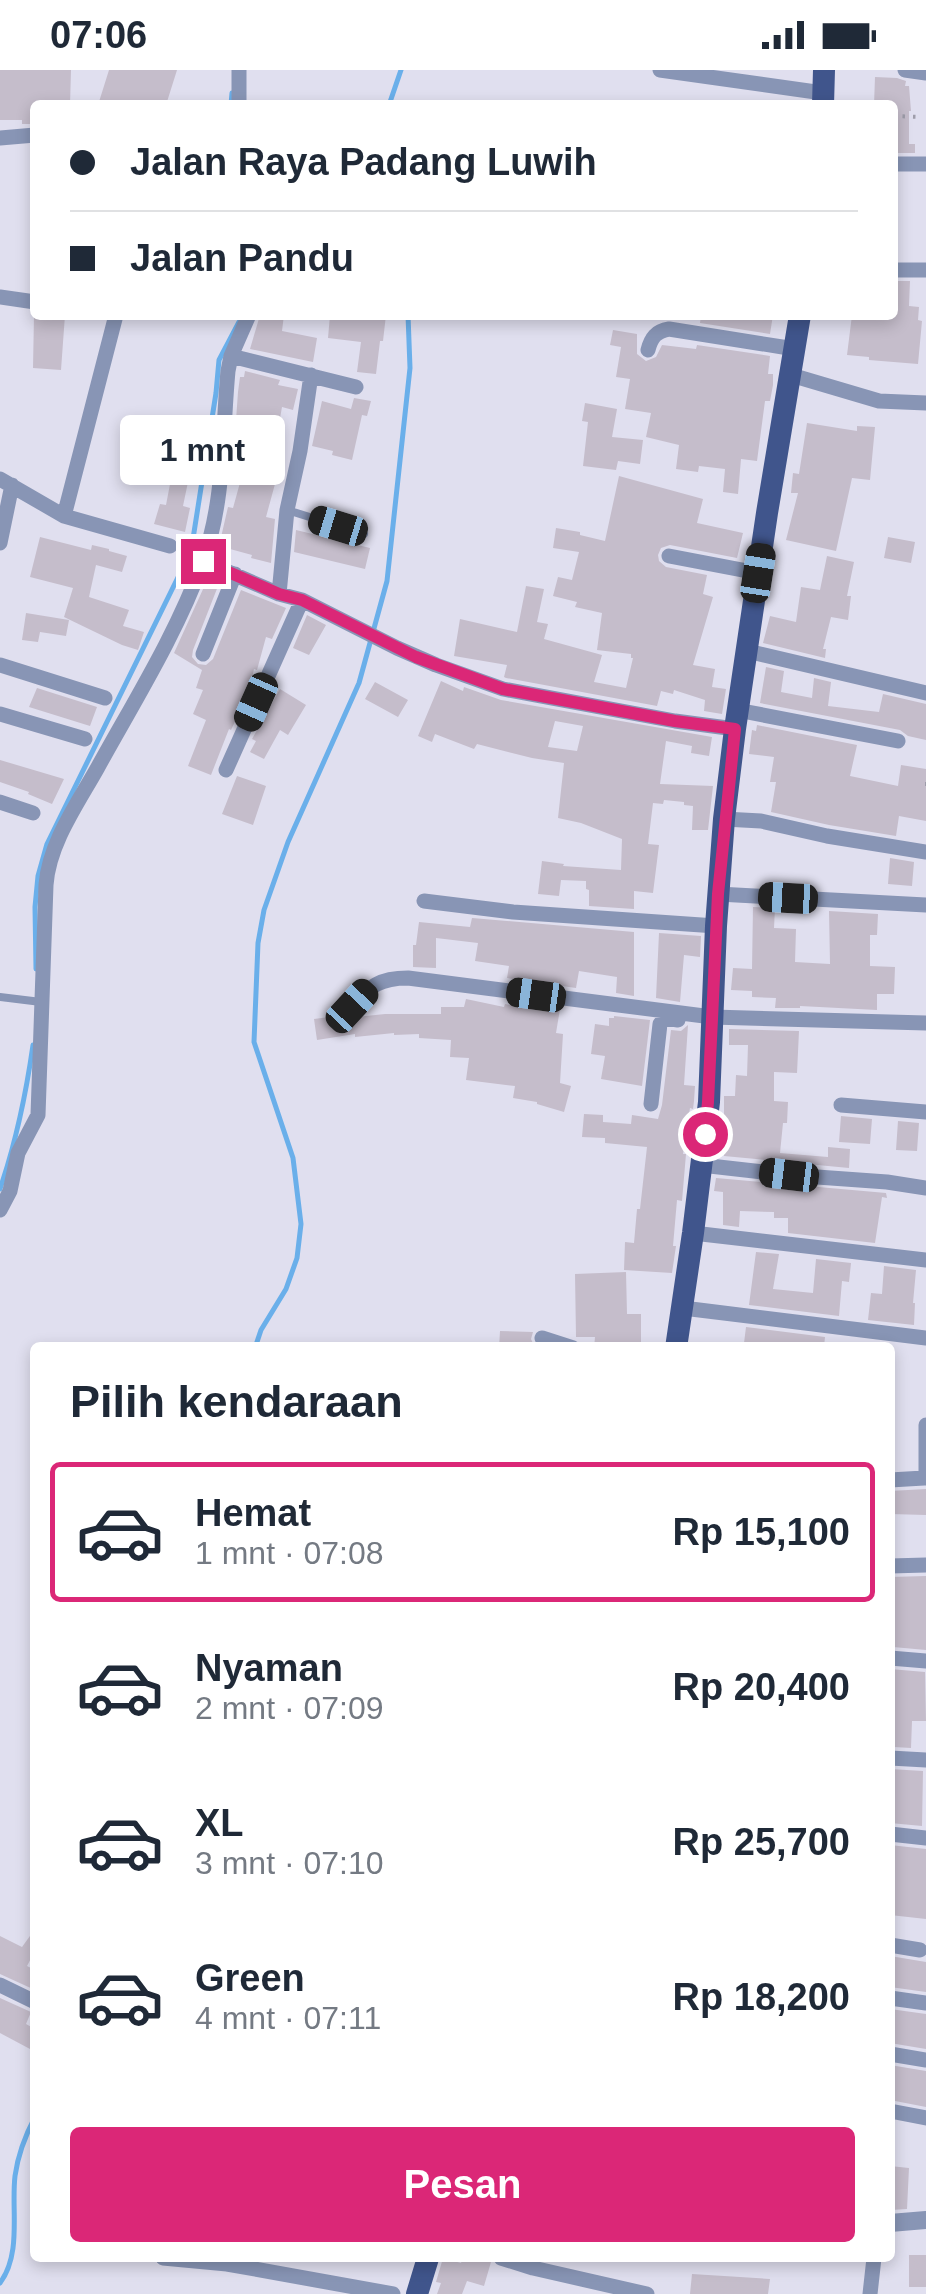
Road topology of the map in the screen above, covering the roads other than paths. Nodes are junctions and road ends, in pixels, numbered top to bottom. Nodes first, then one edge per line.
1 (239, 70) edge
2 (660, 70) edge
3 (905, 70) edge
4 (926, 73) edge
5 (823, 89) edge
6 (240, 100) edge
7 (30, 135) edge
8 (0, 138) edge
9 (898, 164) edge
10 (926, 164) edge
11 (898, 270) edge
12 (926, 270) edge
13 (0, 298) edge
14 (30, 301) edge
15 (115, 320) edge
16 (247, 320) edge
17 (799, 320) edge
18 (795, 348) junction
19 (648, 350) dead end
20 (231, 356) junction
21 (310, 375) junction
22 (791, 375) junction
23 (356, 388) dead end
24 (926, 403) edge
25 (6, 482) edge
26 (287, 510) junction
27 (64, 516) junction
28 (364, 534) dead end
29 (0, 543) edge
30 (170, 546) dead end
31 (669, 556) dead end
32 (203, 561) junction
33 (758, 573) junction
34 (235, 574) junction
35 (279, 594) junction
36 (302, 600) junction
37 (748, 651) junction
38 (203, 654) dead end
39 (0, 665) edge
40 (926, 694) edge
41 (105, 698) dead end
42 (0, 714) edge
43 (736, 719) junction
44 (85, 739) dead end
45 (898, 741) dead end
46 (226, 770) dead end
47 (0, 802) edge
48 (33, 813) dead end
49 (724, 819) junction
50 (926, 852) edge
51 (718, 894) junction
52 (424, 901) dead end
53 (926, 905) edge
54 (716, 926) junction
55 (0, 997) edge
56 (39, 1002) junction
57 (352, 1006) dead end
58 (712, 1021) junction
59 (926, 1022) edge
60 (651, 1104) dead end
61 (841, 1106) dead end
62 (926, 1112) edge
63 (701, 1165) junction
64 (926, 1188) edge
65 (0, 1210) edge
66 (693, 1233) junction
67 (926, 1260) edge
68 (683, 1308) junction
69 (542, 1338) dead end
70 (926, 1338) edge
71 (554, 1342) edge
72 (677, 1342) edge
73 (926, 1426) edge
74 (925, 1478) edge
75 (895, 1480) edge
76 (926, 1565) edge
77 (895, 1566) edge
78 (895, 1658) edge
79 (926, 1660) edge
80 (895, 1758) edge
81 (926, 1760) edge
82 (895, 1835) edge
83 (926, 1838) edge
84 (895, 1946) edge
85 (920, 1950) dead end
86 (0, 1985) edge
87 (895, 1999) edge
88 (30, 2000) edge
89 (926, 2003) edge
90 (895, 2055) edge
91 (926, 2060) edge
92 (895, 2112) edge
93 (926, 2118) edge
94 (926, 2220) edge
95 (895, 2223) edge
96 (206, 2262) edge
97 (427, 2262) edge
98 (874, 2262) edge
99 (534, 2263) edge
100 (393, 2294) edge
101 (416, 2294) edge
102 (647, 2294) edge
103 (870, 2294) edge

1 - 6 street
2 - 5 street
3 - 4 street
7 - 8 street
9 - 10 street
11 - 12 street
13 - 14 street
15 - 27 street
16 - 20 street
17 - 18 main road
18 - 19 street
18 - 22 main road
20 - 21 street
20 - 32 street
21 - 23 street
21 - 26 street
22 - 24 street
22 - 33 main road
25 - 27 street
25 - 29 street
26 - 28 lane
26 - 35 street
27 - 30 street
31 - 33 street
32 - 34 street
32 - 56 street
33 - 37 main road
34 - 35 street
34 - 38 street
35 - 36 street
36 - 43 street
36 - 46 street
37 - 40 street
37 - 43 main road
39 - 41 street
42 - 44 street
43 - 45 street
43 - 49 main road
47 - 48 street
49 - 50 street
49 - 51 main road
51 - 53 street
51 - 54 main road
52 - 54 street
54 - 58 main road
55 - 56 lane
56 - 65 street
57 - 58 street
58 - 59 street
58 - 60 street
58 - 63 main road
61 - 62 street
63 - 64 street
63 - 66 main road
66 - 67 street
66 - 68 main road
68 - 70 street
68 - 72 main road
69 - 71 street
73 - 74 street
74 - 75 street
76 - 77 street
78 - 79 street
80 - 81 street
82 - 83 street
84 - 85 street
86 - 88 street
87 - 89 street
90 - 91 street
92 - 93 street
94 - 95 street
96 - 100 street
97 - 101 main road
98 - 103 street
99 - 102 street

